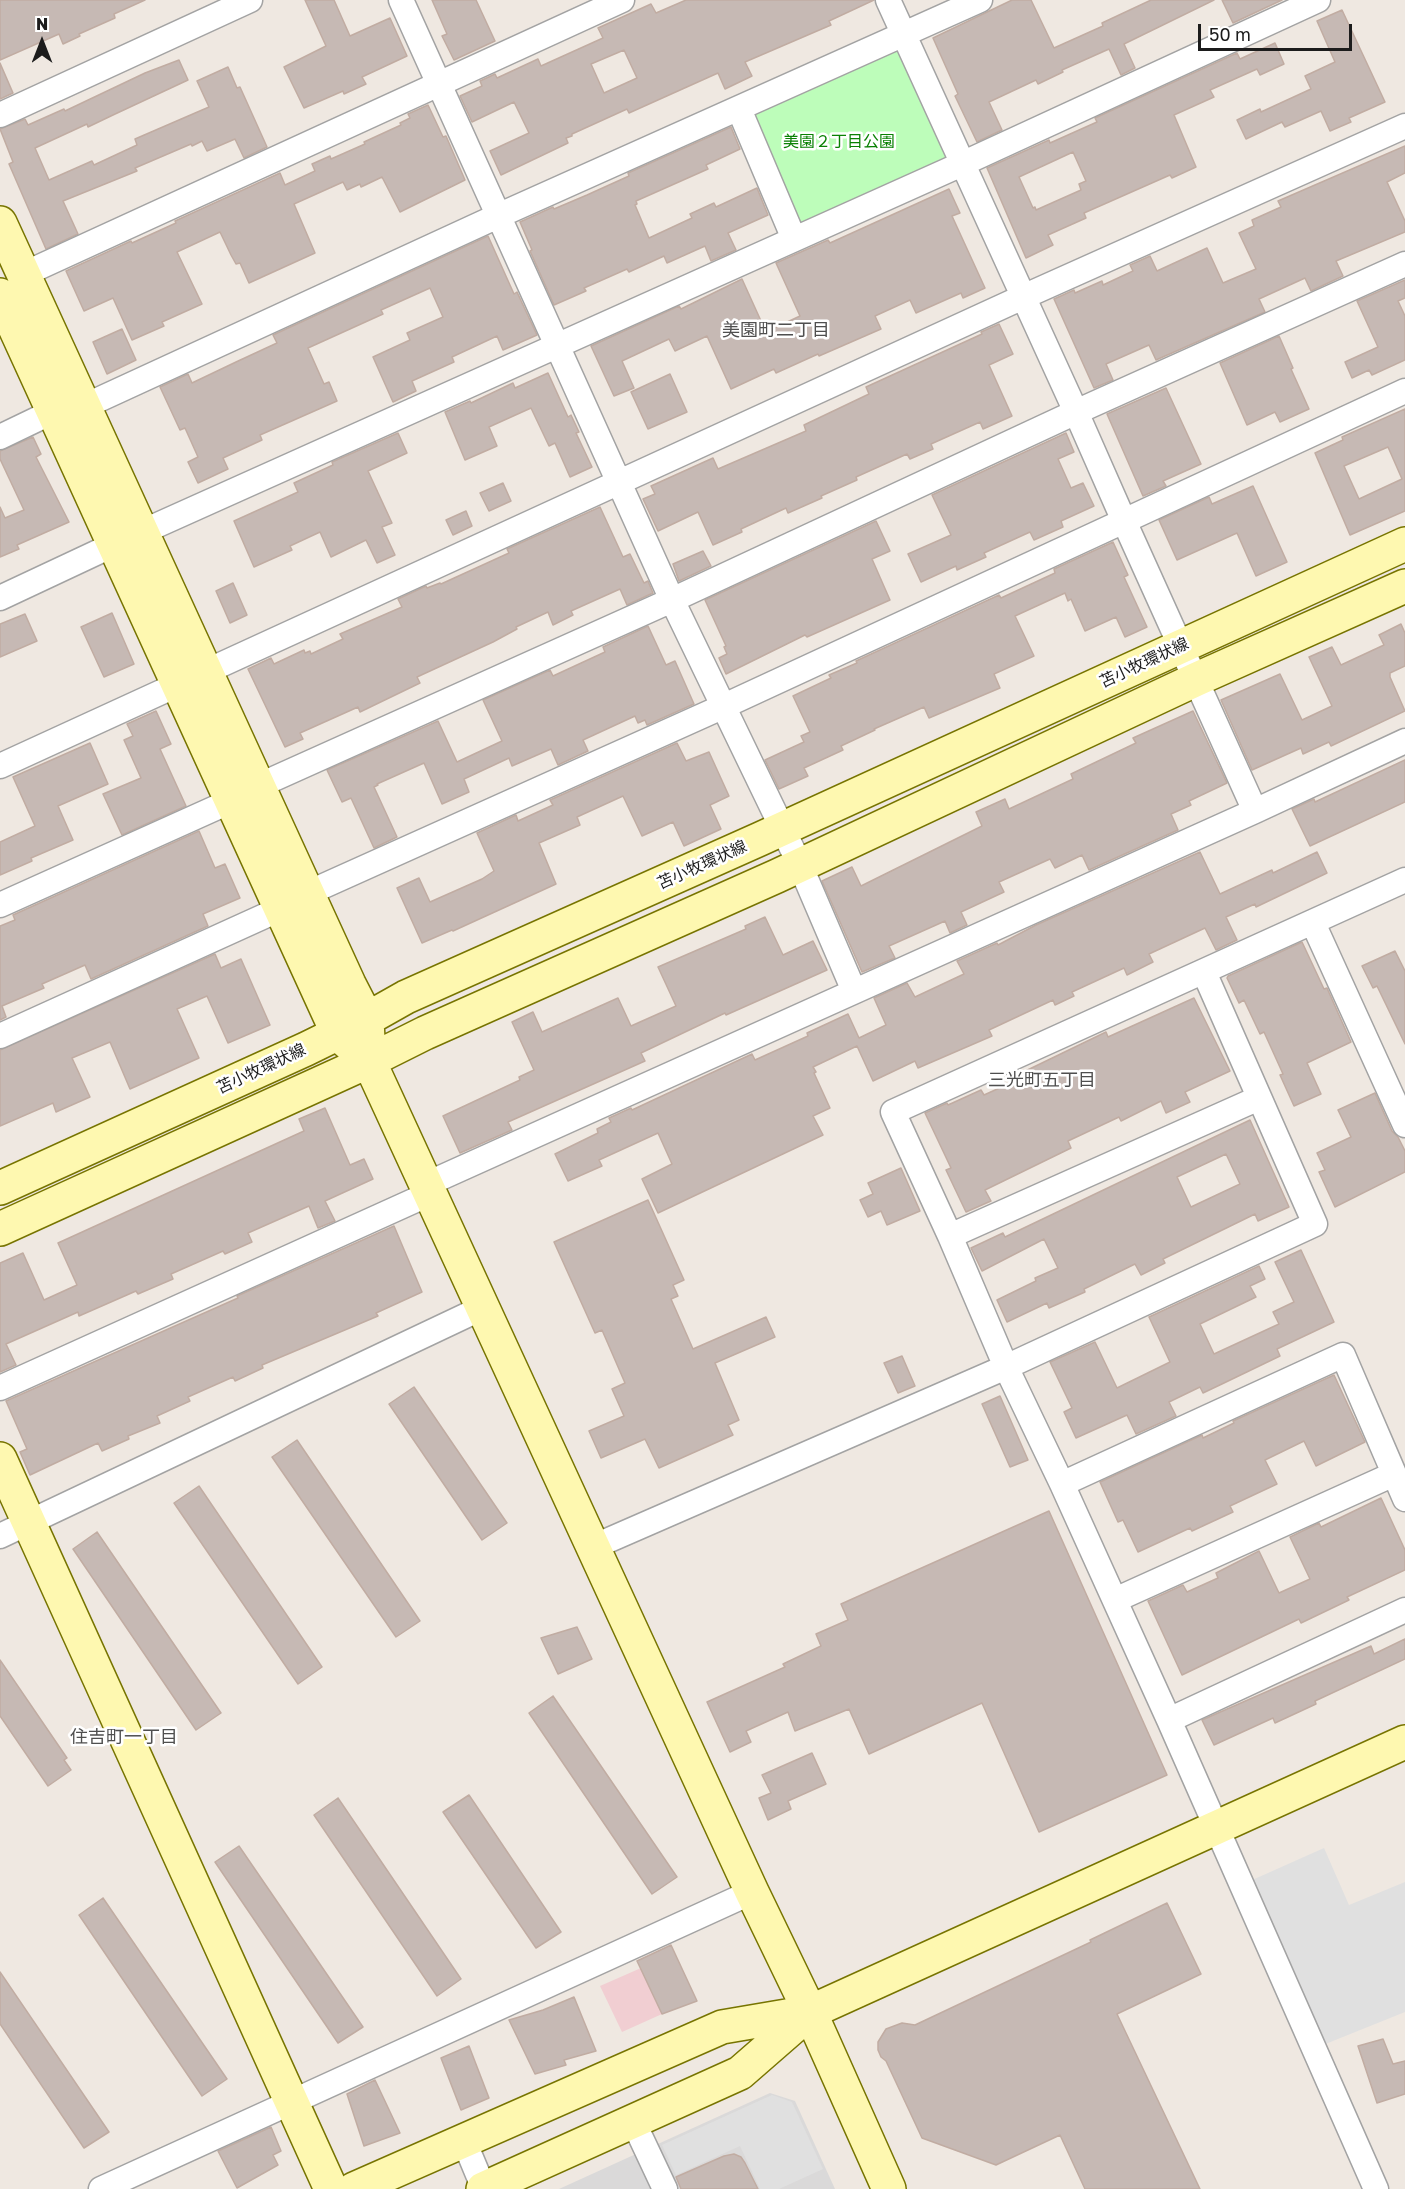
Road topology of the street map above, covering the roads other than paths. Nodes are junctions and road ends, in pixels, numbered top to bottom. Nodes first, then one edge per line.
1 (250, 0) edge
2 (401, 0) edge
3 (622, 0) edge
4 (888, 0) edge
5 (980, 0) edge
6 (1318, 0) edge
7 (903, 35) junction
8 (439, 83) junction
9 (739, 109) junction
10 (0, 115) edge
11 (1405, 126) edge
12 (962, 164) junction
13 (500, 215) junction
14 (0, 223) edge
15 (794, 239) junction
16 (1405, 264) edge
17 (11, 285) edge
18 (1023, 297) junction
19 (557, 345) junction
20 (1405, 392) edge
21 (85, 406) junction
22 (52, 412) junction
23 (1076, 412) junction
24 (0, 436) edge
25 (620, 483) junction
26 (1124, 521) junction
27 (129, 538) junction
28 (1405, 544) edge
29 (1405, 586) edge
30 (0, 598) edge
31 (672, 600) junction
32 (1180, 646) junction
33 (192, 678) junction
34 (1197, 679) junction
35 (722, 706) junction
36 (1405, 741) edge
37 (0, 766) edge
38 (245, 793) junction
39 (1255, 811) junction
40 (783, 827) junction
41 (800, 865) junction
42 (1405, 880) edge
43 (308, 893) junction
44 (0, 905) edge
45 (280, 909) junction
46 (1313, 923) junction
47 (1204, 972) junction
48 (854, 991) junction
49 (368, 1019) junction
50 (338, 1034) junction
51 (0, 1036) edge
52 (369, 1061) junction
53 (1259, 1098) junction
54 (1405, 1125) edge
55 (0, 1188) edge
56 (429, 1188) junction
57 (0, 1228) edge
58 (950, 1236) junction
59 (484, 1307) junction
60 (1006, 1367) junction
61 (0, 1388) edge
62 (0, 1459) edge
63 (1394, 1474) junction
64 (1062, 1484) junction
65 (1405, 1499) edge
66 (14, 1529) edge
67 (593, 1546) junction
68 (1115, 1600) junction
69 (1405, 1610) edge
70 (1169, 1720) junction
71 (1405, 1742) edge
72 (1216, 1827) junction
73 (752, 1892) junction
74 (810, 2012) junction
75 (292, 2101) junction
76 (633, 2121) junction
77 (464, 2141) junction
78 (101, 2189) edge
79 (332, 2189) edge
80 (354, 2189) edge
81 (483, 2189) edge
82 (665, 2189) edge
83 (889, 2189) edge
84 (1376, 2189) edge

1 - 10 street
2 - 8 street
3 - 8 street
4 - 7 street
5 - 7 street
6 - 12 street
7 - 9 street
7 - 12 street
8 - 13 street
8 - 17 street
9 - 13 street
9 - 15 street
11 - 18 street
12 - 15 street
12 - 18 street
13 - 19 street
13 - 21 street
14 - 17 street
15 - 19 street
16 - 23 street
17 - 21 street
17 - 22 street
18 - 23 street
18 - 25 street
19 - 25 street
19 - 27 street
20 - 26 street
21 - 27 street
22 - 24 street
22 - 27 street
23 - 26 street
23 - 31 street
25 - 31 street
25 - 33 street
26 - 32 street
26 - 35 street
27 - 30 street
27 - 33 street
28 - 32 street, 苫小牧環状線
29 - 34 street
31 - 35 street
31 - 38 street
32 - 34 street
32 - 40 street, 苫小牧環状線
33 - 37 street
33 - 38 street
34 - 39 street
34 - 41 street
35 - 40 street
35 - 43 street
36 - 39 street
38 - 43 street
38 - 44 street
38 - 45 street
39 - 48 street
40 - 41 street
40 - 49 street, 苫小牧環状線
41 - 48 street
41 - 52 street
42 - 46 street
43 - 49 street
45 - 50 street
45 - 51 street
46 - 47 street
46 - 54 street
47 - 53 street
47 - 58 street
48 - 56 street
49 - 50 street, 苫小牧環状線
49 - 52 street
50 - 52 street
50 - 55 street, 苫小牧環状線
52 - 56 street
52 - 57 street
53 - 58 street
53 - 60 street
56 - 59 street
56 - 61 street
58 - 60 street
59 - 66 street
59 - 67 street
60 - 64 street
60 - 67 street
62 - 66 street
63 - 64 street
63 - 65 street
63 - 68 street
64 - 68 street
66 - 75 street
67 - 73 street
68 - 70 street
69 - 70 street
70 - 72 street
71 - 72 street
72 - 74 street
72 - 84 street
73 - 74 street
73 - 75 street
74 - 76 street
74 - 77 street
74 - 83 street
75 - 78 street
75 - 79 street
76 - 81 street
76 - 82 street
77 - 80 street
77 - 81 street

